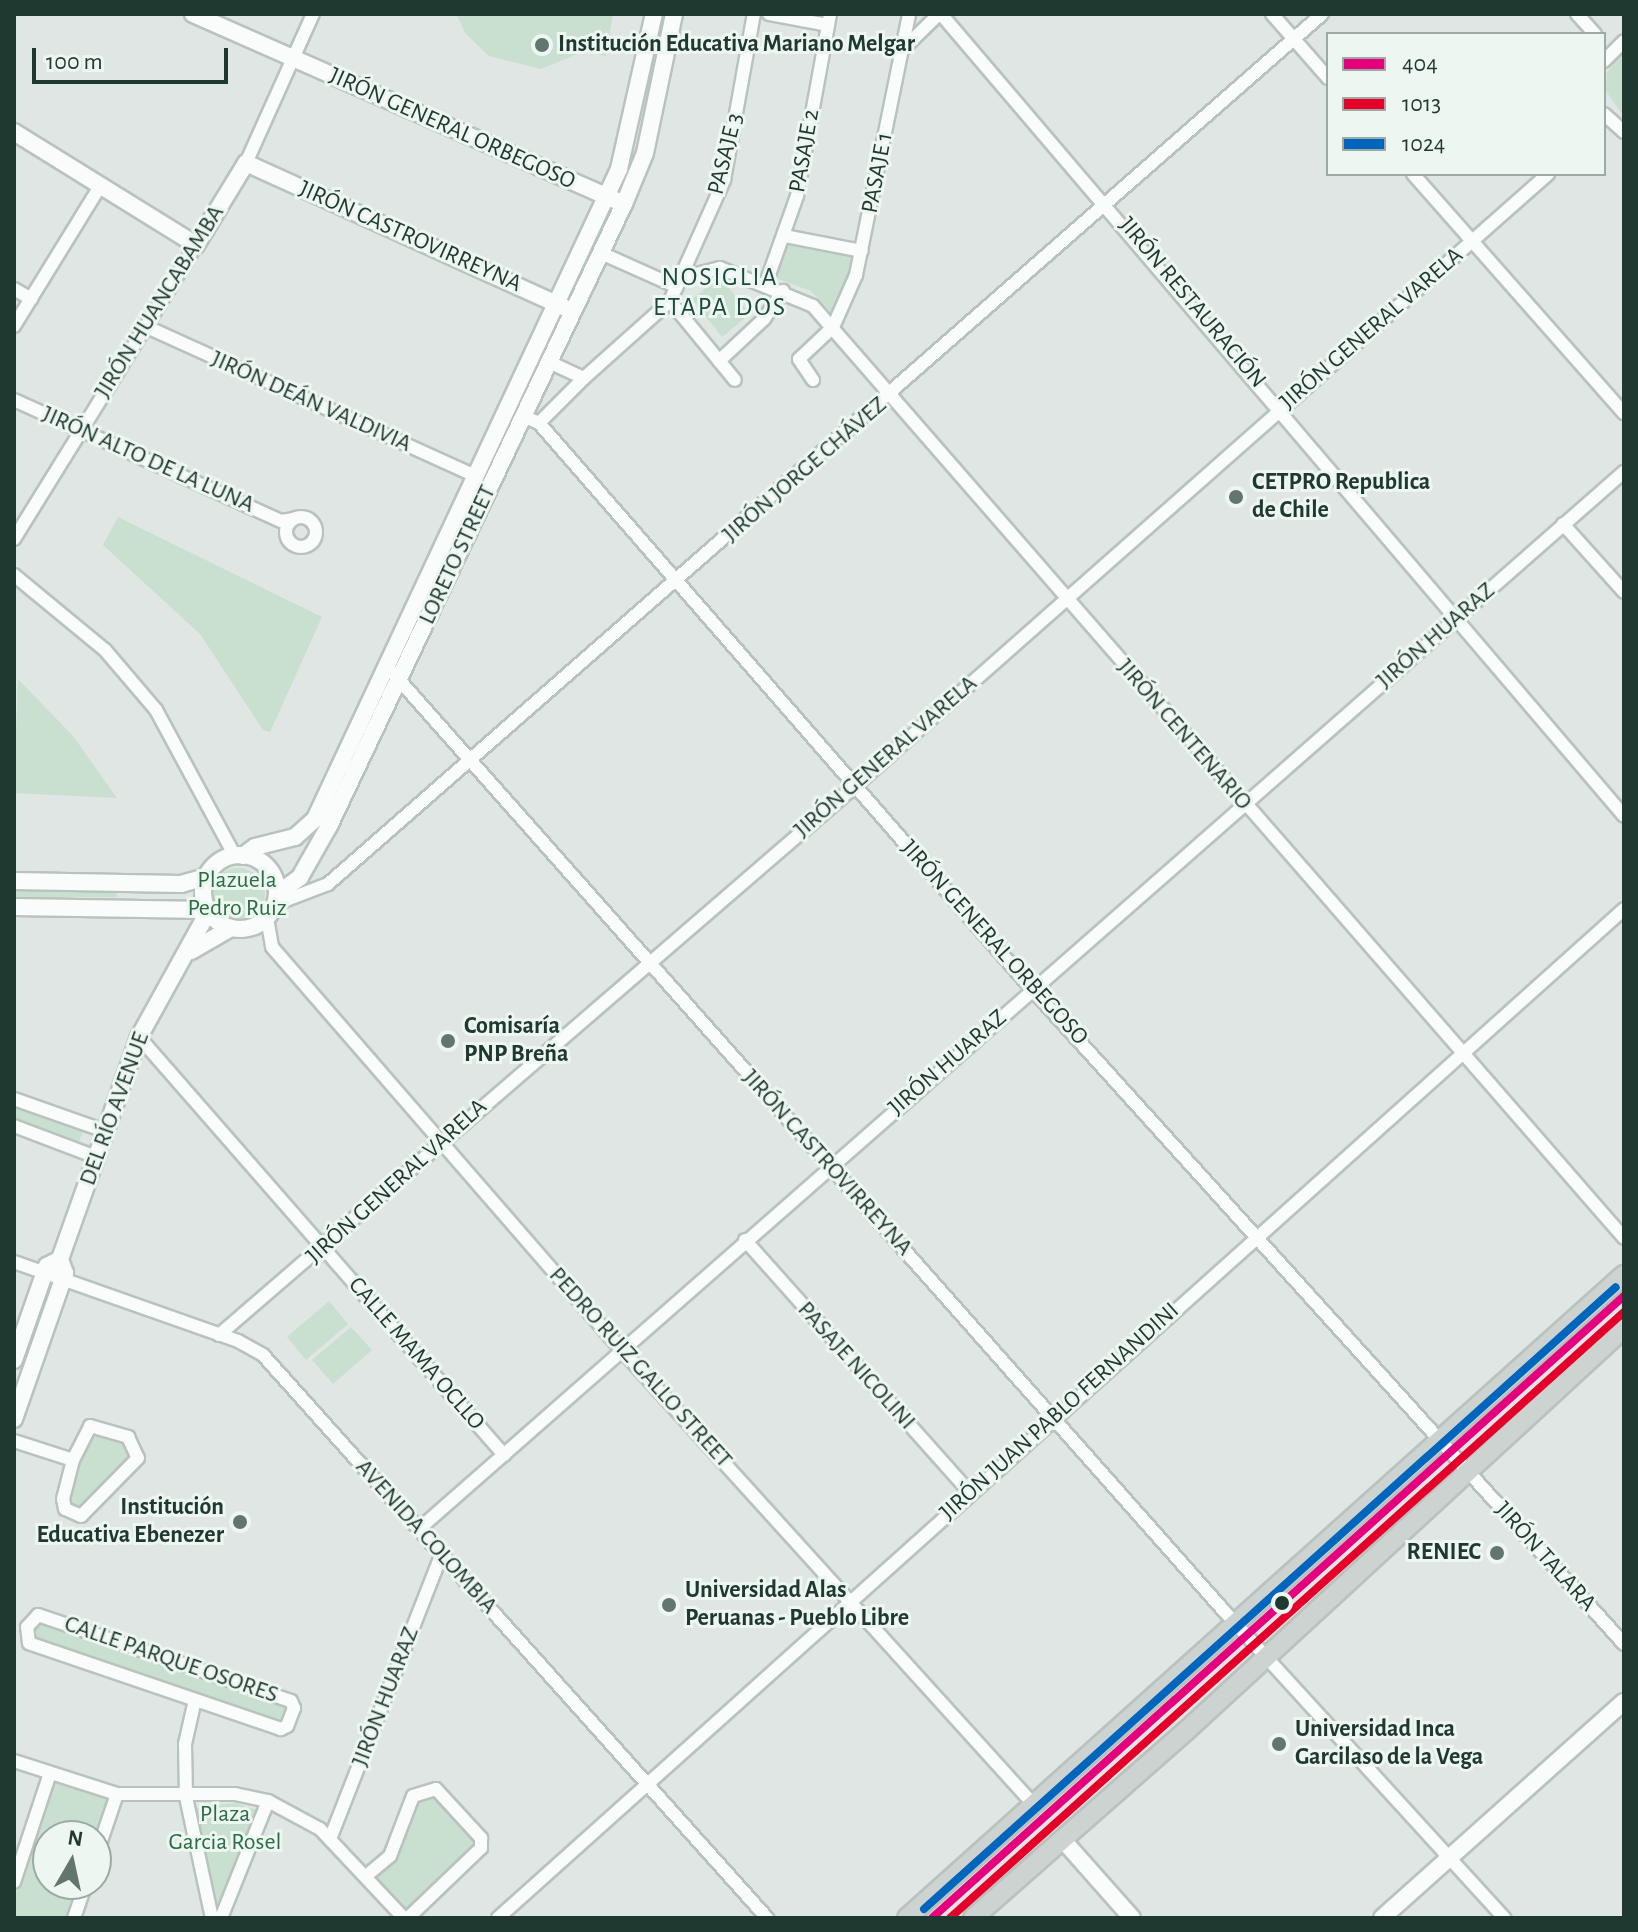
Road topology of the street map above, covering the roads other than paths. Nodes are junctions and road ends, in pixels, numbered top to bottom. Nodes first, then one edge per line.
1 (193, 14) edge
2 (313, 14) edge
3 (654, 14) edge
4 (674, 14) edge
5 (754, 14) edge
6 (769, 14) edge
7 (909, 14) edge
8 (940, 14) edge
9 (1272, 14) edge
10 (1322, 14) edge
11 (1577, 14) edge
12 (829, 20) edge
13 (1593, 32) edge
14 (1294, 39) junction
15 (1624, 41) edge
16 (902, 50) junction
17 (1606, 53) edge
18 (293, 59) junction
19 (1326, 76) edge
20 (1606, 121) edge
21 (14, 132) edge
22 (1624, 132) edge
23 (246, 163) junction
24 (1415, 176) edge
25 (1546, 176) edge
26 (100, 186) junction
27 (606, 197) junction
28 (624, 204) junction
29 (1108, 204) junction
30 (785, 236) junction
31 (1472, 241) junction
32 (196, 245) junction
33 (862, 251) junction
34 (601, 253) junction
35 (691, 257) junction
36 (720, 268) junction
37 (679, 283) junction
38 (766, 283) junction
39 (14, 289) edge
40 (783, 291) junction
41 (31, 299) junction
42 (670, 301) junction
43 (565, 307) junction
44 (14, 326) edge
45 (147, 327) junction
46 (833, 327) junction
47 (719, 361) junction
48 (549, 362) junction
49 (584, 378) junction
50 (735, 380) dead end
51 (813, 380) dead end
52 (892, 396) junction
53 (14, 400) edge
54 (1282, 409) junction
55 (1624, 413) edge
56 (531, 420) junction
57 (80, 431) junction
58 (1624, 472) edge
59 (476, 476) junction
60 (287, 524) dead end
61 (1563, 524) junction
62 (14, 539) edge
63 (14, 575) edge
64 (677, 580) junction
65 (1624, 592) edge
66 (1065, 600) junction
67 (1455, 619) junction
68 (394, 674) junction
69 (474, 760) junction
70 (855, 786) junction
71 (1244, 804) junction
72 (1624, 816) edge
73 (239, 856) junction
74 (206, 877) junction
75 (14, 881) edge
76 (122, 883) junction
77 (273, 905) junction
78 (14, 907) edge
79 (122, 909) junction
80 (1624, 909) edge
81 (208, 911) junction
82 (231, 928) junction
83 (180, 963) junction
84 (650, 964) junction
85 (1032, 989) junction
86 (139, 1037) junction
87 (1463, 1050) junction
88 (14, 1091) edge
89 (19, 1100) edge
90 (14, 1126) edge
91 (105, 1131) junction
92 (442, 1141) junction
93 (96, 1157) junction
94 (830, 1167) junction
95 (1257, 1237) junction
96 (1624, 1238) edge
97 (745, 1240) junction
98 (323, 1248) junction
99 (60, 1259) junction
100 (14, 1262) edge
101 (45, 1272) junction
102 (1624, 1275) edge
103 (63, 1279) junction
104 (1624, 1328) edge
105 (219, 1335) junction
106 (620, 1348) junction
107 (14, 1360) edge
108 (15, 1414) edge
109 (1053, 1417) junction
110 (1439, 1440) junction
111 (14, 1441) edge
112 (504, 1455) junction
113 (73, 1460) junction
114 (1467, 1469) junction
115 (969, 1491) junction
116 (419, 1529) junction
117 (441, 1556) junction
118 (849, 1601) junction
119 (14, 1623) edge
120 (1237, 1625) junction
121 (27, 1627) junction
122 (1624, 1644) edge
123 (1266, 1658) junction
124 (195, 1700) junction
125 (1624, 1702) edge
126 (14, 1761) edge
127 (50, 1773) junction
128 (647, 1785) junction
129 (117, 1794) junction
130 (186, 1797) junction
131 (268, 1801) junction
132 (1035, 1806) junction
133 (108, 1820) edge
134 (330, 1839) junction
135 (1063, 1840) junction
136 (1451, 1856) junction
137 (366, 1876) junction
138 (14, 1882) edge
139 (212, 1918) edge
140 (221, 1918) edge
141 (406, 1918) edge
142 (498, 1918) edge
143 (767, 1918) edge
144 (907, 1918) edge
145 (973, 1918) edge
146 (1132, 1918) edge
147 (1382, 1918) edge
148 (1504, 1918) edge

1 - 18 main road, JIRÓN GENERAL ORBEGOSO
2 - 18 street, JIRÓN HUANCABAMBA
3 - 27 main road, LORETO STREET
4 - 28 main road, LORETO STREET
5 - 35 street, PASAJE 3
6 - 12 street
7 - 16 street, PASAJE 1
8 - 16 street
8 - 29 street, JIRÓN RESTAURACIÓN
9 - 14 street
10 - 14 street, JIRÓN JORGE CHÁVEZ
11 - 13 street
12 - 30 street, PASAJE 2
14 - 19 street
14 - 29 street, JIRÓN JORGE CHÁVEZ
15 - 17 street
16 - 33 street, PASAJE 1
18 - 23 street, JIRÓN HUANCABAMBA
18 - 27 main road, JIRÓN GENERAL ORBEGOSO
20 - 22 street
21 - 26 main road
23 - 32 main road, JIRÓN HUANCABAMBA
23 - 43 main road, JIRÓN CASTROVIRREYNA
24 - 31 street
25 - 31 street, JIRÓN GENERAL VARELA
26 - 32 main road
26 - 41 street
27 - 28 main road, JIRÓN GENERAL ORBEGOSO
27 - 43 main road, LORETO STREET
28 - 34 main road, LORETO STREET
29 - 52 street, JIRÓN JORGE CHÁVEZ
29 - 54 street, JIRÓN RESTAURACIÓN
30 - 33 street
30 - 38 street, PASAJE 2
31 - 54 street, JIRÓN GENERAL VARELA
31 - 55 street
32 - 45 street, JIRÓN HUANCABAMBA
33 - 46 street, PASAJE 1
34 - 37 street
34 - 43 main road, LORETO STREET
35 - 36 street, JIRÓN CENTENARIO
35 - 37 street, PASAJE 3
36 - 37 street
36 - 38 street, JIRÓN CENTENARIO
37 - 42 street, PASAJE 3
38 - 40 street, JIRÓN CENTENARIO
39 - 41 street
40 - 46 street, JIRÓN CENTENARIO
40 - 47 street
41 - 44 street
42 - 47 street
42 - 49 street
43 - 48 main road, LORETO STREET
43 - 59 main road, LORETO STREET
45 - 57 street, JIRÓN HUANCABAMBA
45 - 59 street, JIRÓN DEÁN VALDIVIA
46 - 51 street
46 - 52 street, JIRÓN CENTENARIO
47 - 50 street
48 - 49 street
48 - 56 main road, LORETO STREET
49 - 56 street
52 - 64 street, JIRÓN JORGE CHÁVEZ
52 - 66 street, JIRÓN CENTENARIO
53 - 57 street, JIRÓN ALTO DE LA LUNA
54 - 66 street, JIRÓN GENERAL VARELA
54 - 67 street, JIRÓN RESTAURACIÓN
56 - 64 street, JIRÓN GENERAL ORBEGOSO
56 - 68 main road, LORETO STREET
57 - 60 street, JIRÓN ALTO DE LA LUNA
57 - 62 street, JIRÓN HUANCABAMBA
58 - 61 street, JIRÓN HUARAZ
59 - 68 main road, LORETO STREET
61 - 65 street
61 - 67 street, JIRÓN HUARAZ
63 - 73 street
64 - 69 street, JIRÓN JORGE CHÁVEZ
64 - 70 street, JIRÓN GENERAL ORBEGOSO
66 - 70 street, JIRÓN GENERAL VARELA
66 - 71 street, JIRÓN CENTENARIO
67 - 71 street, JIRÓN HUARAZ
67 - 72 street, JIRÓN RESTAURACIÓN
68 - 69 street, JIRÓN CASTROVIRREYNA
68 - 73 main road, LORETO STREET
68 - 77 main road, LORETO STREET
69 - 77 street, JIRÓN JORGE CHÁVEZ
69 - 84 street, JIRÓN CASTROVIRREYNA
70 - 84 street, JIRÓN GENERAL VARELA
70 - 85 street, JIRÓN GENERAL ORBEGOSO
71 - 85 street, JIRÓN HUARAZ
71 - 87 street, JIRÓN CENTENARIO
73 - 74 main road
73 - 77 main road
74 - 76 main road
74 - 81 main road
75 - 76 main road
76 - 79 main road
77 - 82 main road
77 - 92 street, PEDRO RUIZ GALLO STREET
78 - 79 main road
79 - 81 main road
80 - 87 street, JIRÓN JUAN PABLO FERNANDINI
81 - 82 main road
81 - 83 main road, DEL RÍO AVENUE
82 - 83 main road, DEL RÍO AVENUE
83 - 86 main road, DEL RÍO AVENUE
84 - 92 street, JIRÓN GENERAL VARELA
84 - 94 street, JIRÓN CASTROVIRREYNA
85 - 94 street, JIRÓN HUARAZ
85 - 95 street, JIRÓN GENERAL ORBEGOSO
86 - 91 main road, DEL RÍO AVENUE
86 - 98 street, CALLE MAMA OCLLO
87 - 95 street, JIRÓN JUAN PABLO FERNANDINI
87 - 96 street, JIRÓN CENTENARIO
88 - 89 street
89 - 91 street
90 - 93 street
91 - 93 main road, DEL RÍO AVENUE
92 - 98 street, JIRÓN GENERAL VARELA
92 - 106 street, PEDRO RUIZ GALLO STREET
93 - 99 main road, DEL RÍO AVENUE
94 - 97 street, JIRÓN HUARAZ
94 - 109 street, JIRÓN CASTROVIRREYNA
95 - 109 street, JIRÓN JUAN PABLO FERNANDINI
95 - 110 street, JIRÓN GENERAL ORBEGOSO
97 - 106 street, JIRÓN HUARAZ
97 - 115 street, PASAJE NICOLINI
98 - 105 street, JIRÓN GENERAL VARELA
98 - 112 street, CALLE MAMA OCLLO
99 - 101 main road, DEL RÍO AVENUE
99 - 103 main road, DEL RÍO AVENUE
100 - 101 street, AVENIDA COLOMBIA
101 - 103 street, AVENIDA COLOMBIA
101 - 107 main road, DEL RÍO AVENUE
102 - 110 main road
103 - 105 street, AVENIDA COLOMBIA
103 - 108 main road, DEL RÍO AVENUE
104 - 114 main road
105 - 116 street, AVENIDA COLOMBIA
106 - 112 street, JIRÓN HUARAZ
106 - 118 street, PEDRO RUIZ GALLO STREET
109 - 115 street, JIRÓN JUAN PABLO FERNANDINI
109 - 120 street, JIRÓN CASTROVIRREYNA
110 - 114 street, JIRÓN GENERAL ORBEGOSO
110 - 120 main road
111 - 113 street
112 - 116 street, JIRÓN HUARAZ
113 - 113 street
114 - 122 street, JIRÓN TALARA
114 - 123 main road
115 - 118 street, JIRÓN JUAN PABLO FERNANDINI
116 - 117 street, AVENIDA COLOMBIA
117 - 128 street, AVENIDA COLOMBIA
117 - 134 street, JIRÓN HUARAZ
118 - 128 street, JIRÓN JUAN PABLO FERNANDINI
118 - 132 street, PEDRO RUIZ GALLO STREET
119 - 121 street, CALLE PARQUE OSORES
120 - 123 street, JIRÓN CASTROVIRREYNA
120 - 132 main road
121 - 124 street, CALLE PARQUE OSORES
121 - 124 street, CALLE PARQUE OSORES
123 - 135 main road
123 - 136 street, JIRÓN CASTROVIRREYNA
124 - 130 street
125 - 136 main road
126 - 127 street
127 - 129 street
127 - 138 street
128 - 142 street, JIRÓN JUAN PABLO FERNANDINI
128 - 143 street, AVENIDA COLOMBIA
129 - 130 street
129 - 133 street
130 - 131 street
130 - 139 street
131 - 134 street
131 - 140 street
132 - 144 main road
134 - 137 street
135 - 145 main road
135 - 146 main road
136 - 147 main road
136 - 148 street, JIRÓN CASTROVIRREYNA
137 - 141 street
137 - 141 street

